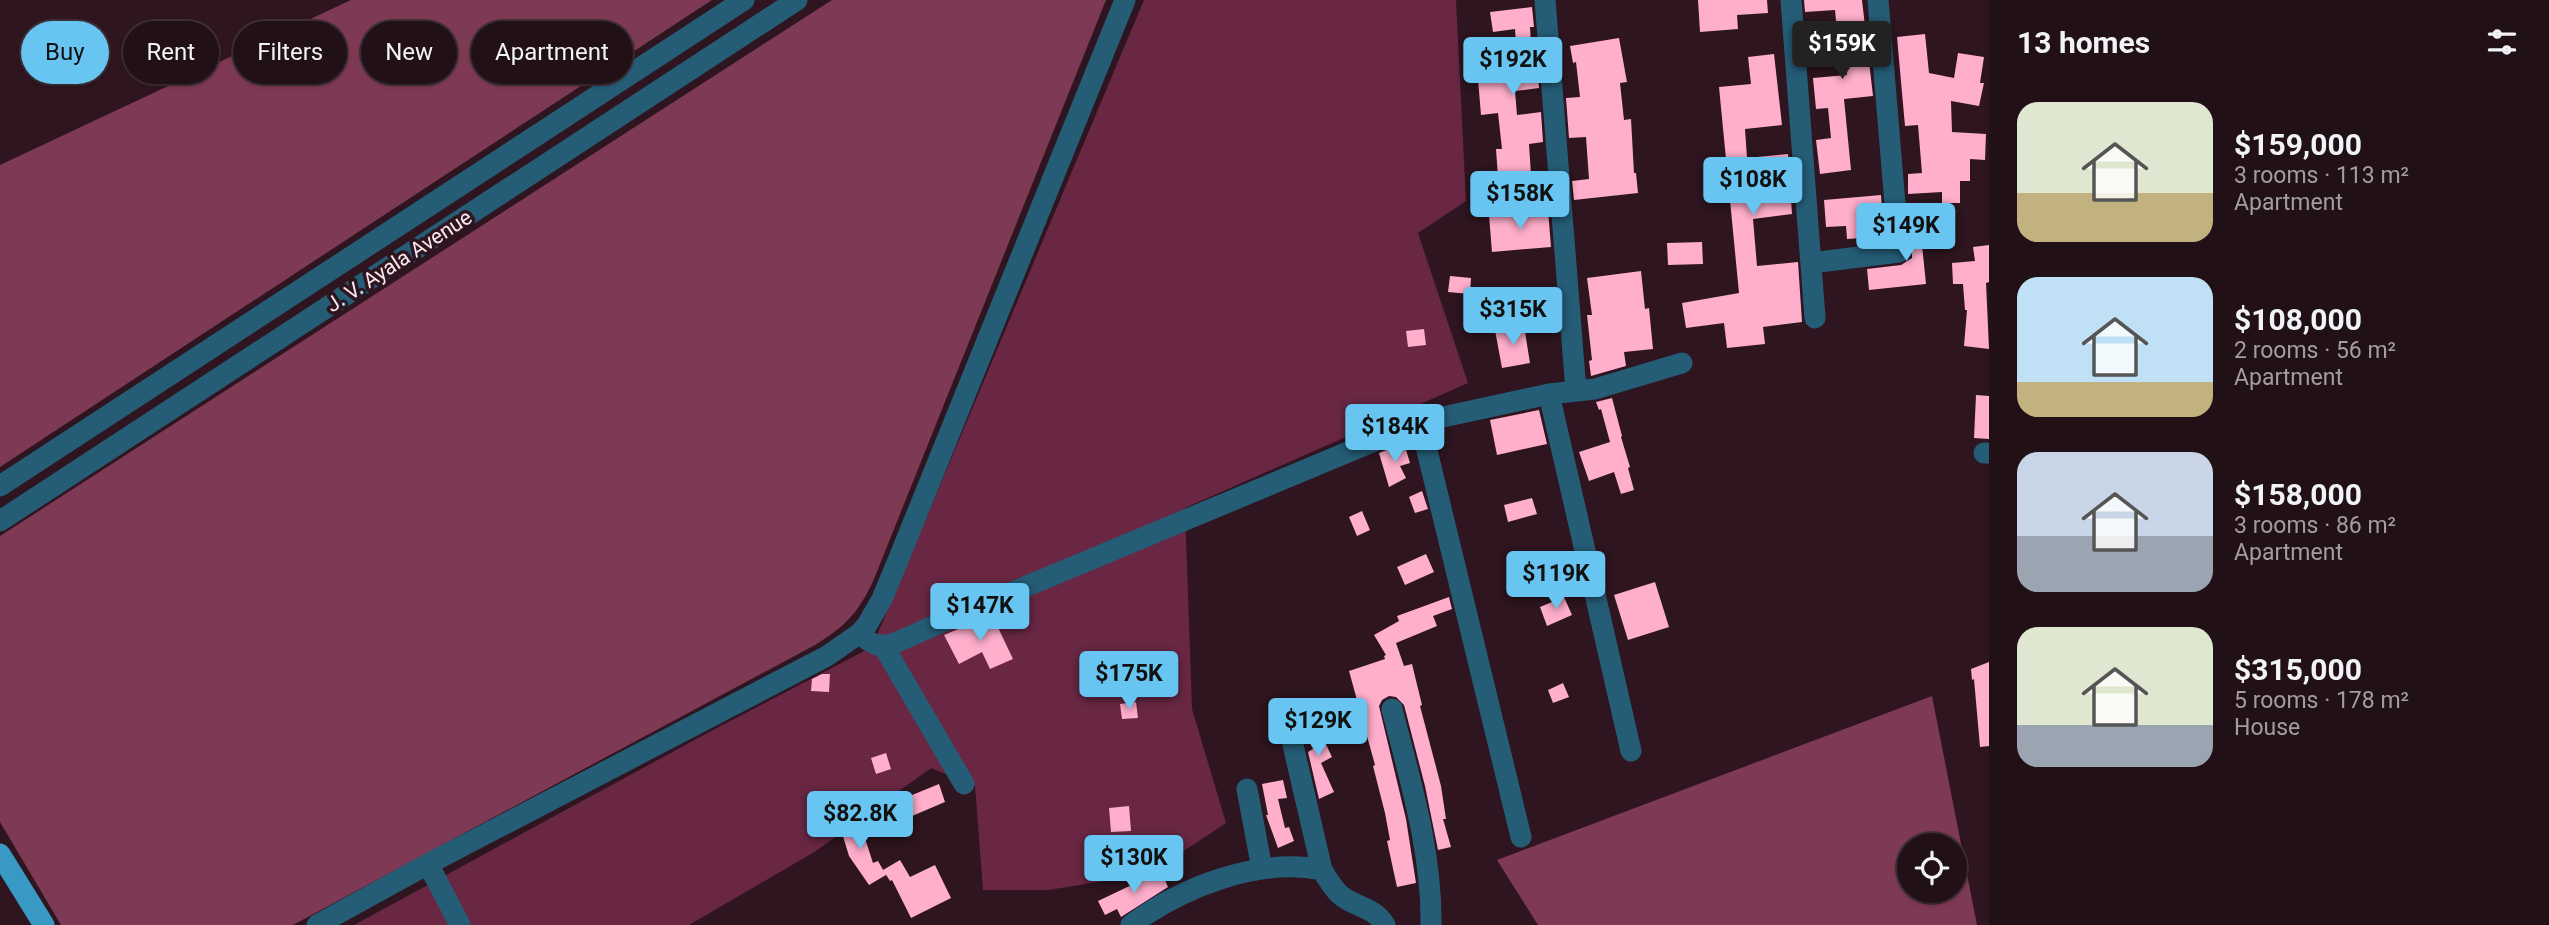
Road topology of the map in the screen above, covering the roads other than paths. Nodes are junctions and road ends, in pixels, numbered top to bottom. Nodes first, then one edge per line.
1 (744, 0) edge
2 (797, 0) edge
3 (1125, 0) edge
4 (1545, 0) edge
5 (1791, 0) edge
6 (1878, 0) edge
7 (766, 9) edge
8 (1811, 262) junction
9 (312, 282) junction
10 (328, 307) junction
11 (1815, 318) dead end
12 (1682, 363) dead end
13 (1576, 390) junction
14 (1549, 394) junction
15 (1420, 422) junction
16 (0, 486) edge
17 (0, 521) edge
18 (860, 633) junction
19 (884, 647) junction
20 (1392, 709) dead end
21 (1293, 745) dead end
22 (1631, 751) dead end
23 (964, 784) dead end
24 (1247, 789) dead end
25 (1521, 837) dead end
26 (0, 854) edge
27 (428, 864) junction
28 (1262, 869) junction
29 (1322, 870) junction
30 (44, 925) edge
31 (317, 925) edge
32 (460, 925) edge
33 (1131, 925) edge
34 (1385, 925) edge
35 (1431, 925) edge

1 - 9 street, J. V. Ayala Avenue
2 - 7 street, J. V. Ayala Avenue
3 - 18 street
4 - 13 street
5 - 8 street
6 - 8 street
7 - 10 street, J. V. Ayala Avenue
8 - 11 street
9 - 10 street
9 - 16 street, J. V. Ayala Avenue
10 - 17 street, J. V. Ayala Avenue
12 - 13 street
13 - 14 street
14 - 15 street
14 - 22 street
15 - 19 street
15 - 25 street
18 - 19 street
18 - 27 street
19 - 23 street
20 - 35 street
21 - 29 street
24 - 28 street
26 - 30 main road
27 - 31 street
27 - 32 street
28 - 29 street
28 - 33 street
29 - 34 street

